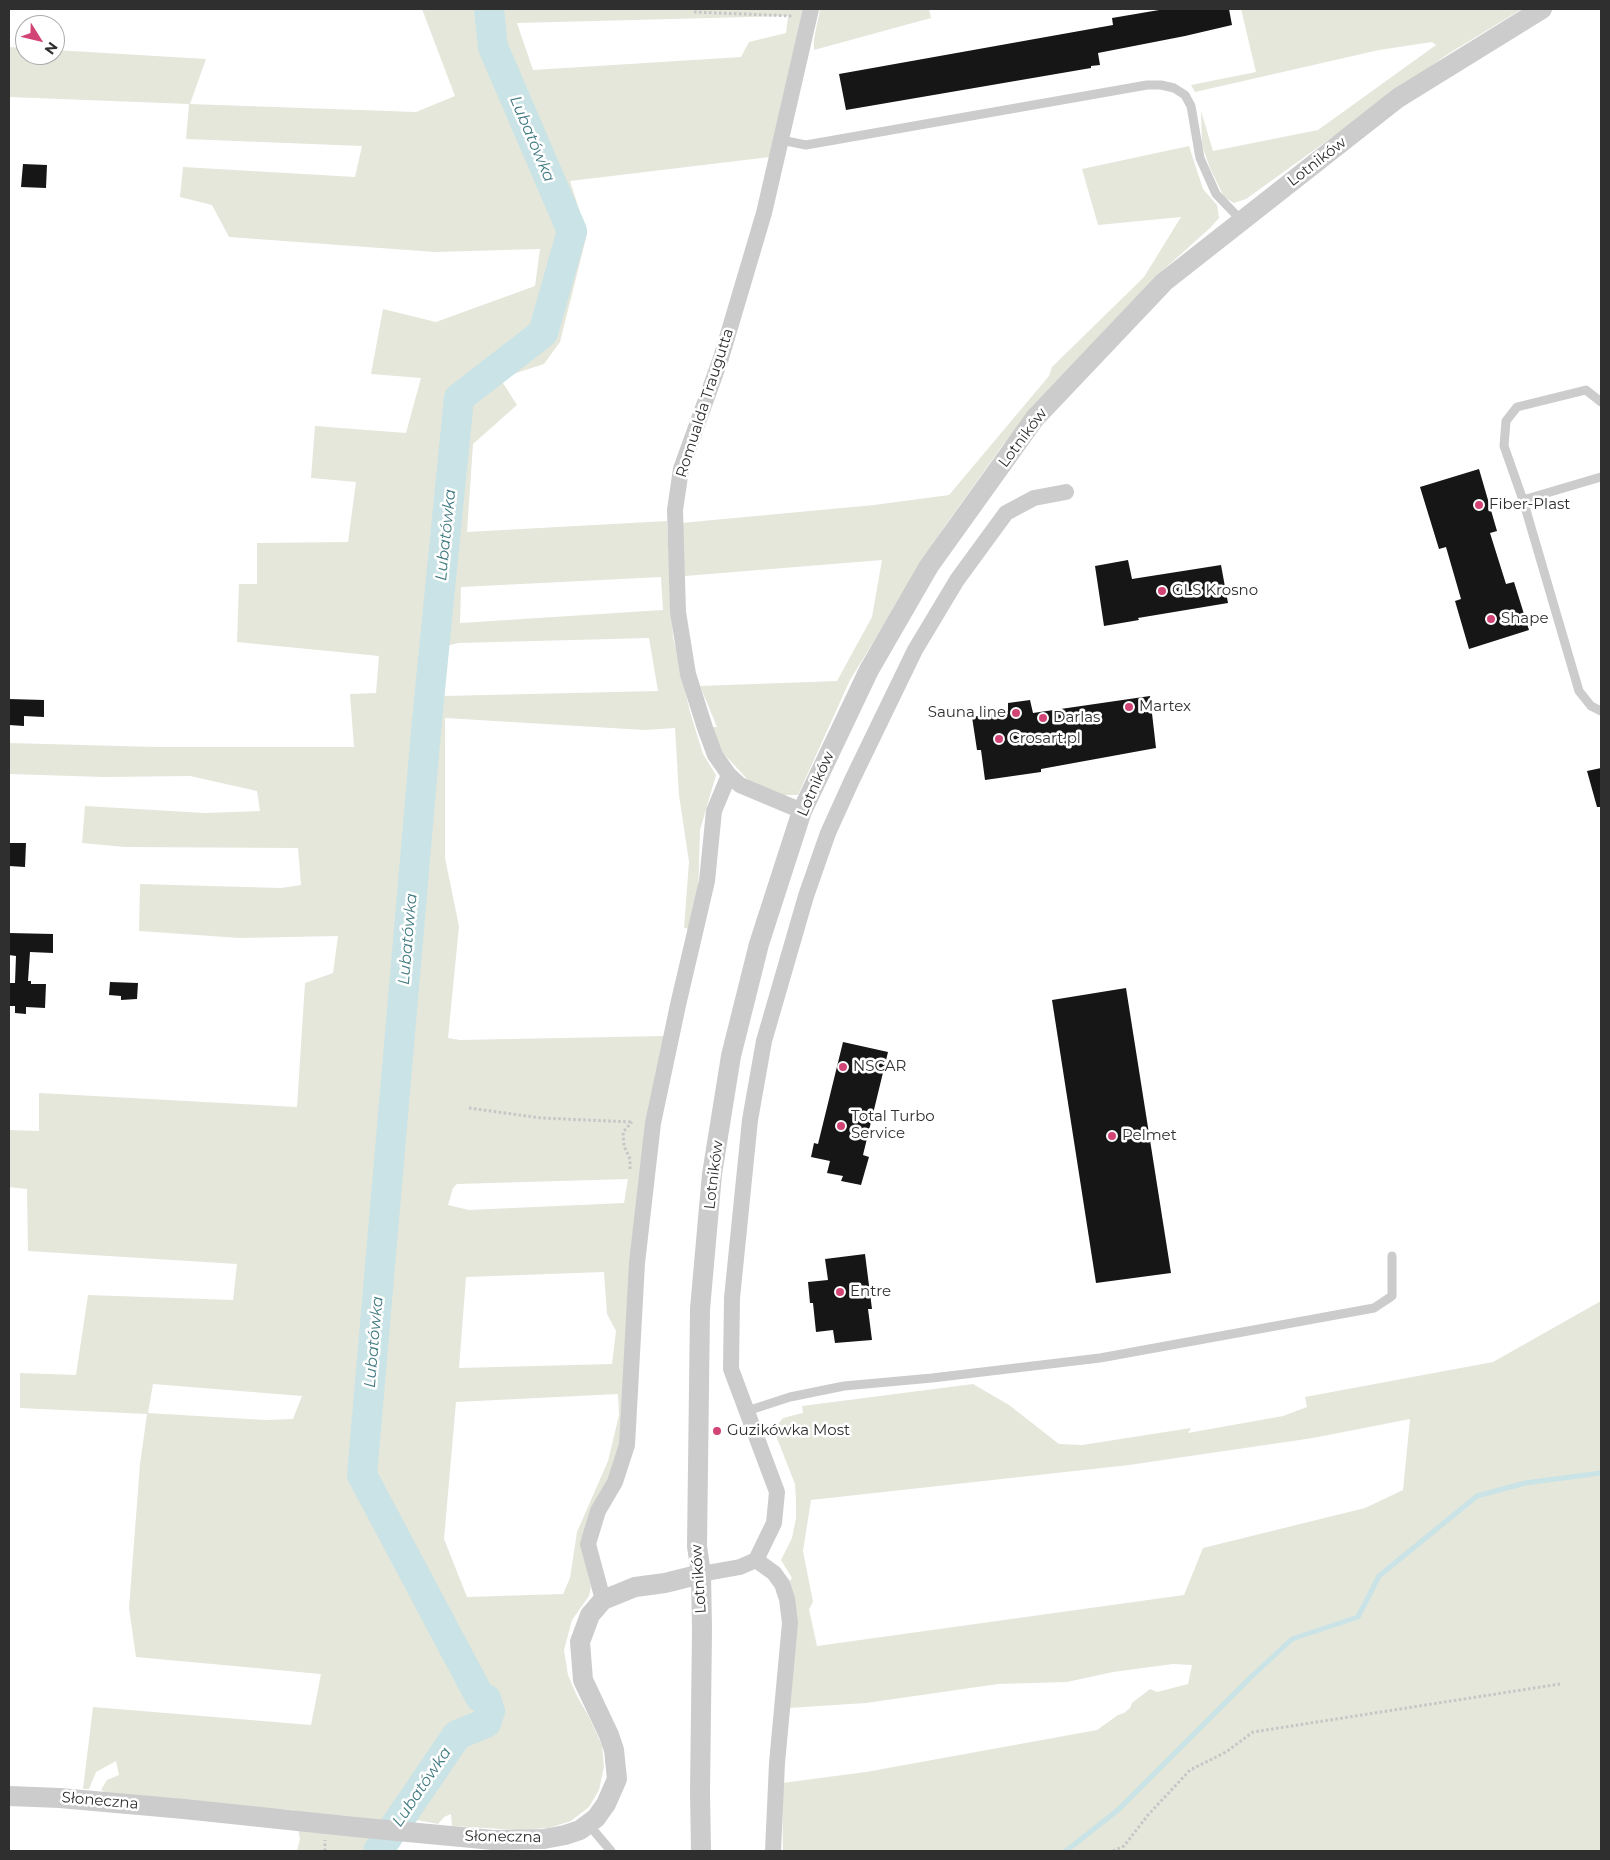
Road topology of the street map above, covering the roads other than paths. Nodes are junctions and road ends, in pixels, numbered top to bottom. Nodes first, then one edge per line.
1 (1542, 9) edge
2 (810, 13) edge
3 (781, 140) junction
4 (1242, 221) junction
5 (1601, 402) edge
6 (1601, 477) edge
7 (1066, 492) dead end
8 (1523, 500) junction
9 (1601, 711) edge
10 (729, 775) junction
11 (802, 811) junction
12 (1392, 1256) dead end
13 (747, 1411) junction
14 (756, 1560) junction
15 (701, 1574) junction
16 (603, 1600) junction
17 (9, 1796) edge
18 (589, 1825) junction
19 (611, 1851) edge
20 (701, 1851) edge
21 (773, 1851) edge

1 - 4 street, Lotników
2 - 3 street, Romualda Traugutta
3 - 4 lane
3 - 10 street, Romualda Traugutta
4 - 11 street, Lotników
5 - 8 lane
6 - 8 lane
7 - 13 street
8 - 9 lane
10 - 11 street, Romualda Traugutta
10 - 16 street
11 - 15 street, Lotników
12 - 13 lane
13 - 14 street
14 - 15 street
14 - 21 street
15 - 16 street
15 - 20 street, Lotników
16 - 18 street, Słoneczna
17 - 18 street, Słoneczna
18 - 19 lane

